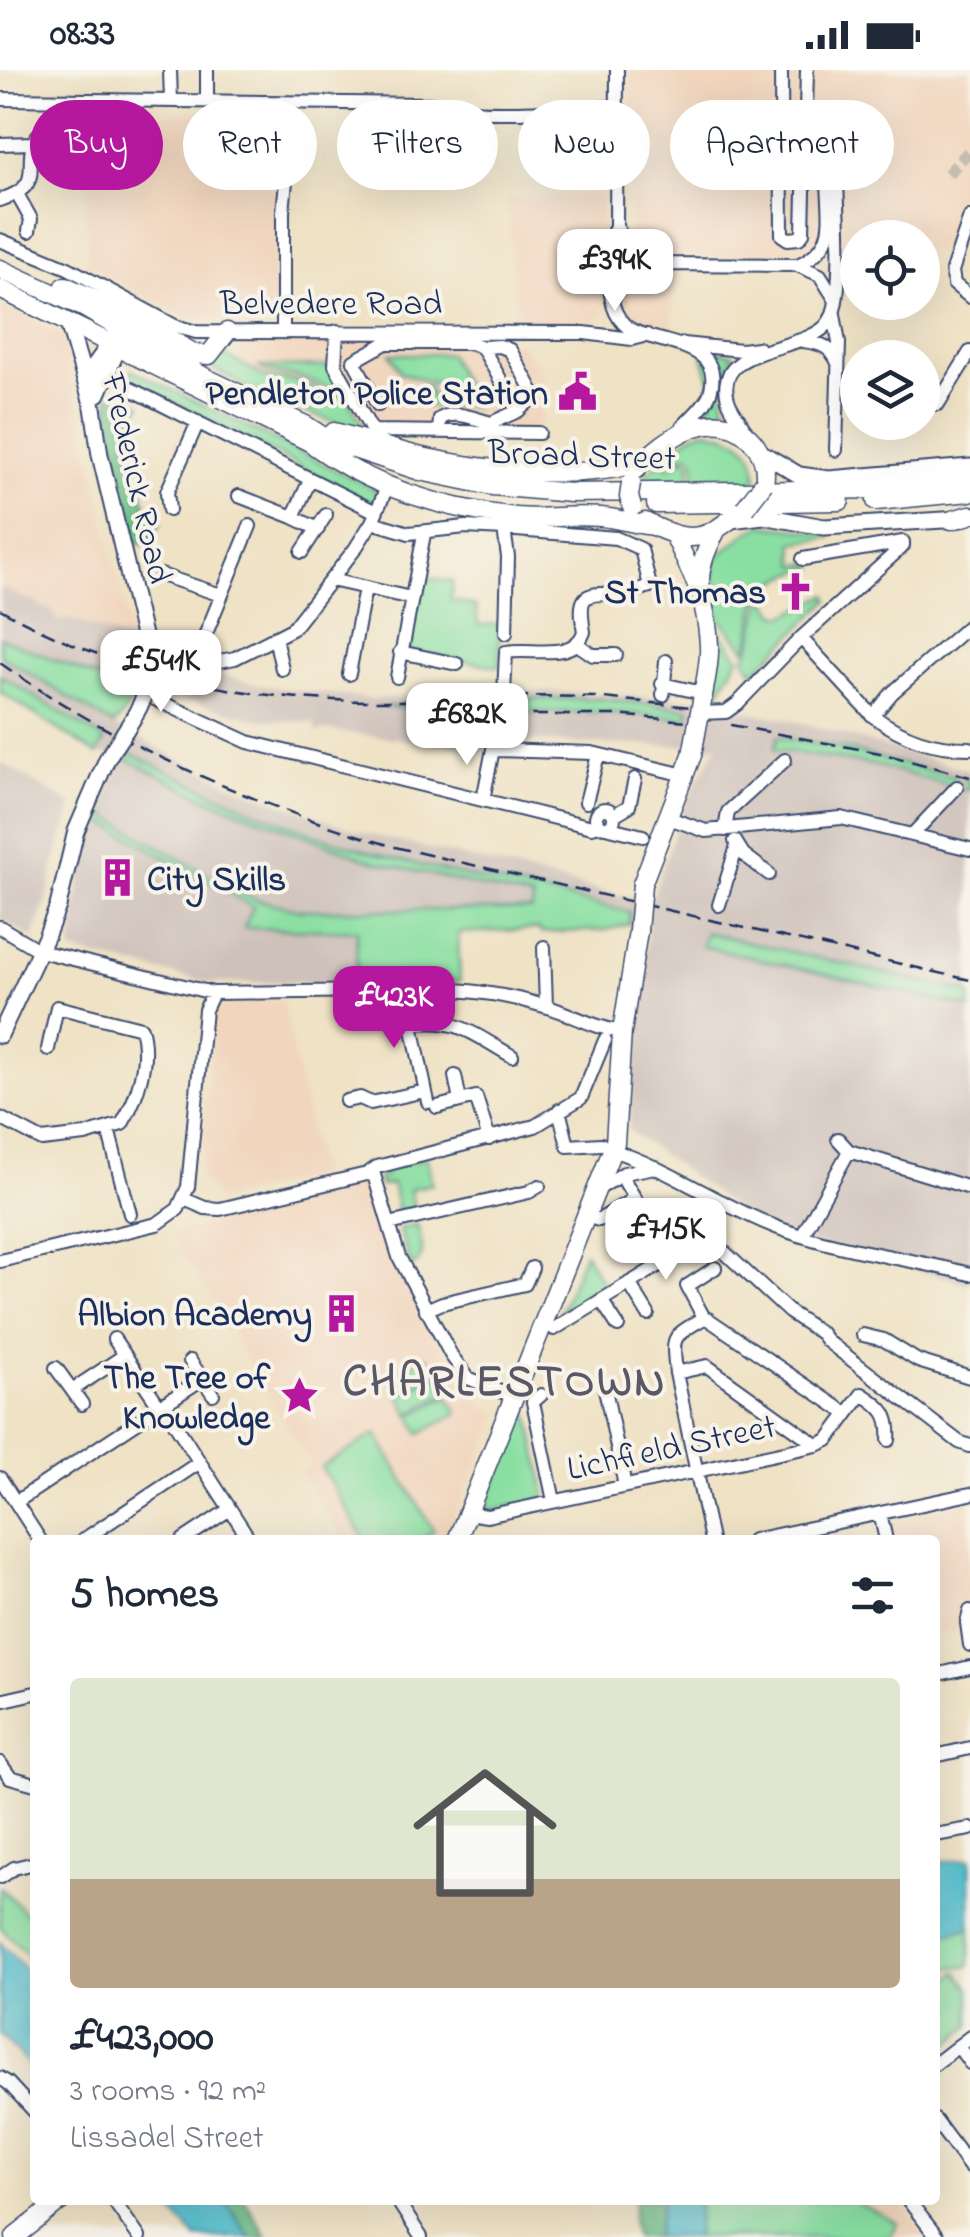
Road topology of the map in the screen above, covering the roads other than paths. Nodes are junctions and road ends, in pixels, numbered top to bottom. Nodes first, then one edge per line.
1 (170, 70) edge
2 (208, 70) edge
3 (617, 70) edge
4 (781, 70) edge
5 (807, 70) edge
6 (0, 100) edge
7 (208, 100) edge
8 (618, 100) edge
9 (781, 100) edge
10 (806, 100) edge
11 (170, 101) junction
12 (183, 101) edge
13 (317, 102) edge
14 (518, 109) edge
15 (0, 144) edge
16 (286, 190) edge
17 (617, 190) edge
18 (782, 190) edge
19 (804, 190) edge
20 (832, 190) edge
21 (833, 190) edge
22 (16, 194) junction
23 (0, 200) edge
24 (970, 217) edge
25 (616, 225) junction
26 (29, 231) dead end
27 (0, 240) edge
28 (644, 264) junction
29 (797, 265) junction
30 (0, 269) edge
31 (31, 285) junction
32 (0, 289) edge
33 (970, 298) edge
34 (613, 307) junction
35 (835, 308) junction
36 (68, 324) junction
37 (150, 328) junction
38 (283, 331) junction
39 (336, 331) junction
40 (227, 332) junction
41 (587, 333) junction
42 (647, 335) junction
43 (116, 337) junction
44 (799, 341) junction
45 (681, 344) junction
46 (482, 347) junction
47 (768, 349) junction
48 (970, 352) edge
49 (838, 366) junction
50 (208, 379) junction
51 (127, 387) dead end
52 (940, 401) edge
53 (378, 406) dead end
54 (94, 407) junction
55 (518, 411) junction
56 (198, 422) junction
57 (439, 432) junction
58 (539, 433) dead end
59 (309, 435) junction
60 (674, 436) junction
61 (748, 436) junction
62 (836, 450) dead end
63 (760, 452) junction
64 (643, 462) junction
65 (970, 467) edge
66 (310, 480) junction
67 (970, 480) edge
68 (387, 488) junction
69 (970, 492) edge
70 (239, 496) dead end
71 (169, 510) dead end
72 (326, 516) dead end
73 (293, 517) junction
74 (374, 517) junction
75 (965, 520) edge
76 (250, 526) dead end
77 (654, 526) junction
78 (723, 526) junction
79 (504, 528) junction
80 (318, 529) junction
81 (424, 534) junction
82 (674, 535) junction
83 (302, 552) dead end
84 (811, 554) dead end
85 (161, 575) dead end
86 (331, 580) junction
87 (366, 588) junction
88 (699, 590) junction
89 (222, 595) junction
90 (411, 598) junction
91 (504, 623) dead end
92 (970, 625) edge
93 (275, 638) junction
94 (801, 638) junction
95 (577, 644) junction
96 (148, 652) junction
97 (400, 652) junction
98 (616, 655) dead end
99 (196, 658) junction
100 (666, 661) dead end
101 (457, 664) dead end
102 (282, 669) dead end
103 (349, 674) dead end
104 (397, 677) dead end
105 (152, 697) junction
106 (702, 702) junction
107 (873, 716) junction
108 (493, 747) junction
109 (970, 748) edge
110 (598, 755) junction
111 (785, 760) dead end
112 (685, 774) junction
113 (635, 779) dead end
114 (957, 786) tunnel mouth
115 (483, 800) junction
116 (586, 802) dead end
117 (666, 817) junction
118 (606, 822) junction
119 (729, 830) junction
120 (912, 835) junction
121 (643, 836) dead end
122 (737, 846) junction
123 (970, 849) edge
124 (769, 874) dead end
125 (719, 905) dead end
126 (0, 927) edge
127 (544, 947) dead end
128 (40, 952) junction
129 (405, 991) junction
130 (213, 993) junction
131 (546, 1006) junction
132 (410, 1024) junction
133 (1, 1032) edge
134 (614, 1036) junction
135 (48, 1049) dead end
136 (512, 1056) dead end
137 (454, 1076) dead end
138 (430, 1100) junction
139 (346, 1101) dead end
140 (460, 1101) junction
141 (560, 1110) junction
142 (0, 1118) edge
143 (108, 1129) junction
144 (488, 1138) junction
145 (838, 1139) dead end
146 (606, 1147) junction
147 (849, 1151) junction
148 (657, 1167) junction
149 (368, 1174) junction
150 (626, 1182) dead end
151 (539, 1186) dead end
152 (970, 1188) edge
153 (596, 1191) junction
154 (184, 1198) junction
155 (635, 1198) junction
156 (723, 1202) junction
157 (130, 1214) dead end
158 (586, 1216) junction
159 (389, 1224) junction
160 (802, 1236) junction
161 (719, 1247) dead end
162 (671, 1258) junction
163 (0, 1261) edge
164 (532, 1268) dead end
165 (715, 1268) dead end
166 (970, 1274) edge
167 (629, 1283) junction
168 (601, 1300) junction
169 (426, 1310) junction
170 (648, 1314) dead end
171 (704, 1318) junction
172 (618, 1326) dead end
173 (554, 1329) dead end
174 (863, 1335) dead end
175 (114, 1339) dead end
176 (125, 1355) junction
177 (190, 1362) dead end
178 (56, 1368) dead end
179 (676, 1373) junction
180 (970, 1377) edge
181 (202, 1379) junction
182 (605, 1389) dead end
183 (72, 1390) junction
184 (212, 1394) dead end
185 (541, 1395) dead end
186 (515, 1396) junction
187 (82, 1404) dead end
188 (160, 1407) junction
189 (846, 1413) junction
190 (175, 1424) dead end
191 (889, 1440) dead end
192 (817, 1445) junction
193 (970, 1446) edge
194 (200, 1462) junction
195 (698, 1471) junction
196 (0, 1478) edge
197 (626, 1486) junction
198 (970, 1494) edge
199 (554, 1501) junction
200 (16, 1502) junction
201 (230, 1509) junction
202 (468, 1513) junction
203 (880, 1513) junction
204 (827, 1533) edge
205 (37, 1535) edge
206 (90, 1535) edge
207 (191, 1535) edge
208 (247, 1535) edge
209 (459, 1535) edge
210 (709, 1535) edge
211 (885, 1535) edge
212 (970, 1611) edge
213 (970, 1645) edge
214 (970, 1667) edge
215 (940, 1674) edge
216 (30, 1695) edge
217 (0, 1702) edge
218 (970, 1748) edge
219 (940, 1755) edge
220 (0, 1762) edge
221 (5, 1782) edge
222 (30, 1784) edge
223 (970, 1828) edge
224 (940, 1834) edge
225 (30, 1864) edge
226 (4, 1879) edge
227 (970, 2037) edge
228 (958, 2046) junction
229 (940, 2060) edge
230 (970, 2063) edge
231 (0, 2078) edge
232 (30, 2106) edge
233 (940, 2127) edge
234 (970, 2167) edge
235 (56, 2205) edge
236 (115, 2205) edge
237 (400, 2205) edge
238 (912, 2205) edge
239 (133, 2234) edge
240 (15, 2237) edge
241 (421, 2237) edge
242 (936, 2237) edge

1 - 11 street
2 - 7 street
3 - 8 street
4 - 9 street
5 - 10 street
6 - 11 street
11 - 12 street
13 - 14 street
15 - 22 street
16 - 38 street
17 - 25 street
18 - 19 street
20 - 29 street
21 - 35 street
22 - 23 street
22 - 26 street
24 - 33 street
25 - 28 street
25 - 34 street
27 - 40 street, Belvedere Road
28 - 29 street
28 - 34 street
29 - 35 street
30 - 31 highway, Broad Street
31 - 37 highway
31 - 43 highway, Broad Street
32 - 36 highway, Broad Street
34 - 41 street
34 - 42 street
35 - 44 street
35 - 49 street
36 - 43 highway, Broad Street
36 - 54 main road, Frederick Road
37 - 40 highway
37 - 50 highway
38 - 39 street, Belvedere Road
38 - 40 street, Belvedere Road
39 - 41 street, Belvedere Road
39 - 57 street
41 - 42 street, Belvedere Road
42 - 45 street, Belvedere Road
43 - 50 highway, Broad Street
43 - 54 main road
43 - 59 highway, Broad Street
44 - 47 street
44 - 49 street
45 - 47 street, Belvedere Road
45 - 60 street
46 - 53 street
46 - 55 street
46 - 55 street
47 - 61 street
48 - 52 street
49 - 62 street
50 - 59 highway, Broad Street
51 - 56 street
54 - 96 main road, Frederick Road
55 - 57 street
56 - 66 street
56 - 71 street
57 - 58 street
59 - 64 highway
59 - 67 highway, Broad Street
59 - 68 highway
59 - 69 highway, Broad Street
60 - 61 highway
60 - 64 highway
61 - 63 highway
63 - 65 main road
63 - 78 highway, bridge
64 - 77 highway, bridge
66 - 73 street
66 - 74 street
68 - 74 street
68 - 77 highway
70 - 73 street
72 - 80 street
73 - 80 street
74 - 81 street
74 - 86 street
75 - 78 main road
76 - 89 street
77 - 82 highway
78 - 82 highway
78 - 88 highway
79 - 81 street
79 - 91 street
79 - 95 street
80 - 83 street
81 - 90 street
82 - 88 highway
84 - 94 street
85 - 89 street
86 - 87 street
86 - 93 street
87 - 90 street
87 - 103 street
88 - 106 highway
89 - 99 street
90 - 97 street
92 - 107 street
93 - 99 street
93 - 102 street
94 - 106 street, bridge
94 - 107 street
95 - 98 street
95 - 108 street, bridge
96 - 99 street
96 - 105 main road, Frederick Road, bridge
97 - 101 street
97 - 104 street
100 - 106 street
105 - 115 street
105 - 128 main road, Frederick Road, bridge
106 - 112 highway, bridge
107 - 109 street
108 - 110 street
108 - 115 street
110 - 112 street
110 - 116 street
111 - 119 street
112 - 117 highway
113 - 118 street
114 - 120 street
115 - 118 street
117 - 119 street
117 - 134 highway, bridge
118 - 121 street
119 - 120 street
119 - 122 street
120 - 123 street
122 - 124 street
122 - 125 street
126 - 128 street
127 - 131 street
128 - 130 street
128 - 133 main road, Frederick Road
129 - 130 street
129 - 131 street
129 - 132 street
130 - 154 street
131 - 134 street
132 - 136 street
132 - 138 street
134 - 141 street
134 - 146 highway
135 - 143 street
137 - 140 street
138 - 139 street
138 - 140 street
140 - 144 street
141 - 144 street
141 - 146 street
142 - 143 street
143 - 157 street
144 - 149 street
145 - 147 street
146 - 148 street
146 - 153 highway
147 - 152 street
147 - 160 street
148 - 153 street
148 - 156 street
149 - 154 street
149 - 159 street
150 - 155 street
151 - 159 street
153 - 158 highway
154 - 163 street
155 - 158 street
155 - 162 street
156 - 160 street
156 - 162 street
158 - 186 highway
159 - 169 street
160 - 166 street
161 - 193 street
162 - 167 street
164 - 169 street
165 - 171 street
167 - 168 street
167 - 170 street
168 - 172 street
168 - 173 street
169 - 186 street
171 - 179 street
171 - 189 street
174 - 180 street
175 - 176 street
176 - 183 street
176 - 188 street
177 - 181 street
178 - 183 street
179 - 192 street
179 - 195 street
181 - 184 street
181 - 188 street
182 - 197 street
183 - 187 street
185 - 199 street
186 - 202 highway
188 - 200 street
189 - 191 street, Lichfield Street
189 - 192 street, Lichfield Street
190 - 194 street
192 - 195 street, Lichfield Street
194 - 201 street
194 - 206 street
195 - 197 street, Lichfield Street
195 - 210 street
196 - 200 street
197 - 199 street, Lichfield Street
198 - 203 street
199 - 202 street, Lichfield Street
200 - 205 street
201 - 207 street
201 - 208 street
202 - 209 highway
203 - 204 street
203 - 211 street
212 - 213 street
214 - 215 street
216 - 217 street
218 - 219 street
220 - 221 street
221 - 222 street
223 - 224 street
225 - 226 street
227 - 228 street
228 - 229 street
228 - 230 street
231 - 232 street
233 - 234 street
235 - 240 highway
236 - 239 street
237 - 241 street
238 - 242 street

